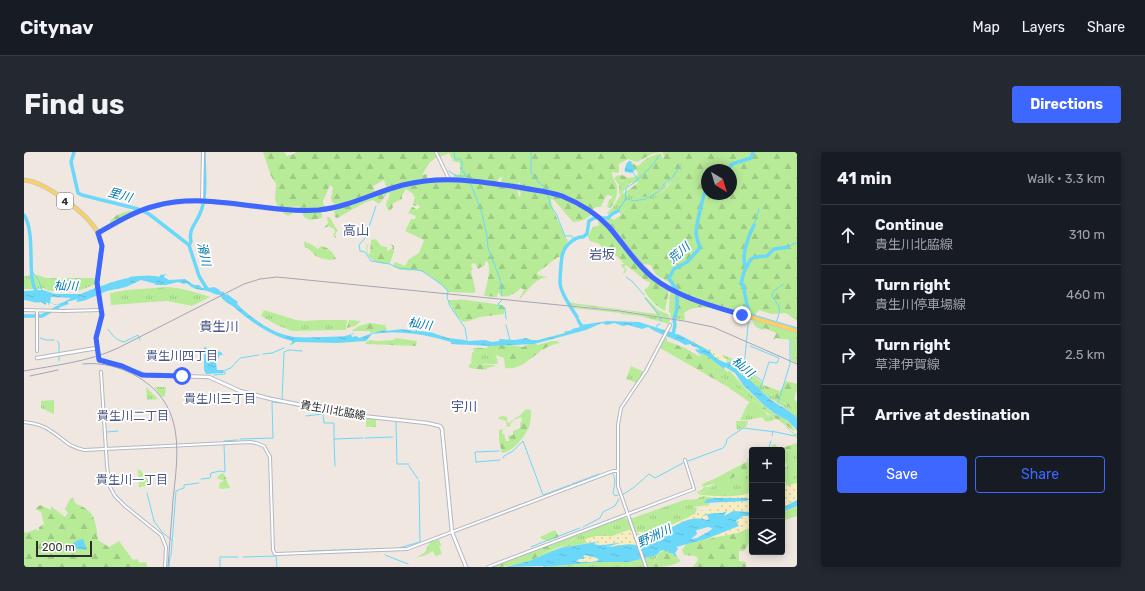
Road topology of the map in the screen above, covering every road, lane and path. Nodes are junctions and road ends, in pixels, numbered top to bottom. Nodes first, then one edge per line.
1 (203, 152) edge
2 (436, 152) edge
3 (449, 179) junction
4 (24, 180) edge
5 (203, 201) junction
6 (98, 233) junction
7 (102, 309) junction
8 (24, 310) edge
9 (37, 311) junction
10 (670, 326) dead end
11 (797, 331) edge
12 (97, 348) junction
13 (37, 351) dead end
14 (37, 358) dead end
15 (101, 372) dead end
16 (24, 422) edge
17 (106, 449) junction
18 (685, 462) dead end
19 (617, 471) junction
20 (627, 514) junction
21 (452, 532) junction
22 (165, 567) edge
23 (466, 567) edge
24 (488, 567) edge
25 (646, 567) edge

1 - 5 street
2 - 3 street
3 - 5 main road
3 - 11 main road
4 - 6 main road, 4
5 - 6 main road
6 - 7 main road
7 - 9 street
7 - 12 main road
8 - 9 street
9 - 13 street
10 - 19 street
12 - 14 main road
12 - 21 main road, 貴生川北脇線
15 - 17 street
16 - 17 street
17 - 21 street
17 - 22 street
18 - 20 street
19 - 20 street
19 - 21 street
20 - 24 street
20 - 25 street
21 - 23 main road, 貴生川北脇線

